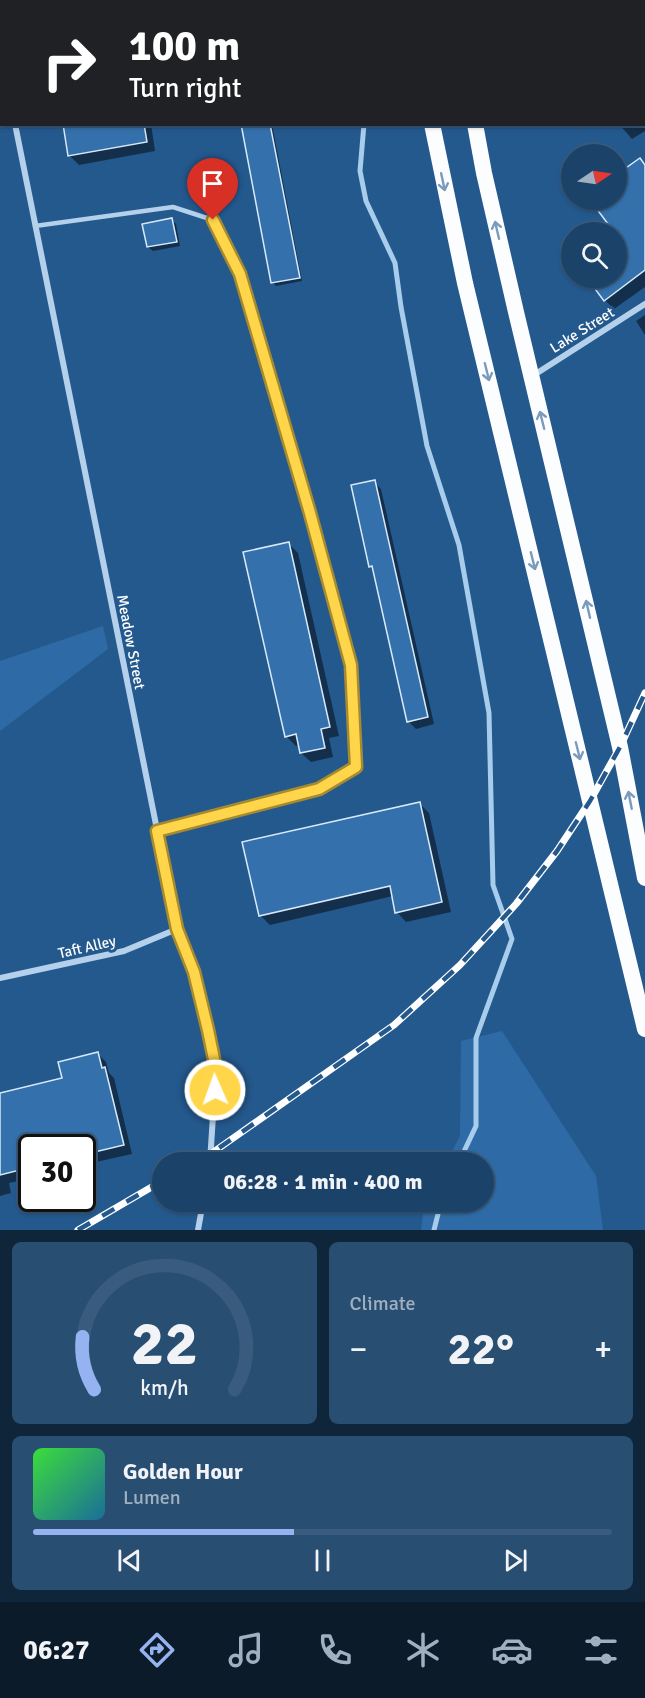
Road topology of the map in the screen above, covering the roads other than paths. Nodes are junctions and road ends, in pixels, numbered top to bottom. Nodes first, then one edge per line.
1 (15, 126) edge
2 (432, 126) edge
3 (475, 126) edge
4 (35, 226) junction
5 (645, 304) edge
6 (531, 376) junction
7 (157, 831) junction
8 (645, 878) edge
9 (177, 929) junction
10 (0, 978) edge
11 (645, 1029) edge
12 (211, 1152) edge
13 (201, 1212) edge
14 (198, 1230) edge

1 - 4 street, Meadow Street
2 -> 11 highway
6 -> 3 highway
4 - 7 street, Meadow Street
4 - 7 lane
5 - 6 street, Lake Street
8 -> 6 highway
7 - 9 street, Meadow Street
9 - 10 street, Taft Alley
9 - 12 street, Meadow Street
13 - 14 street

